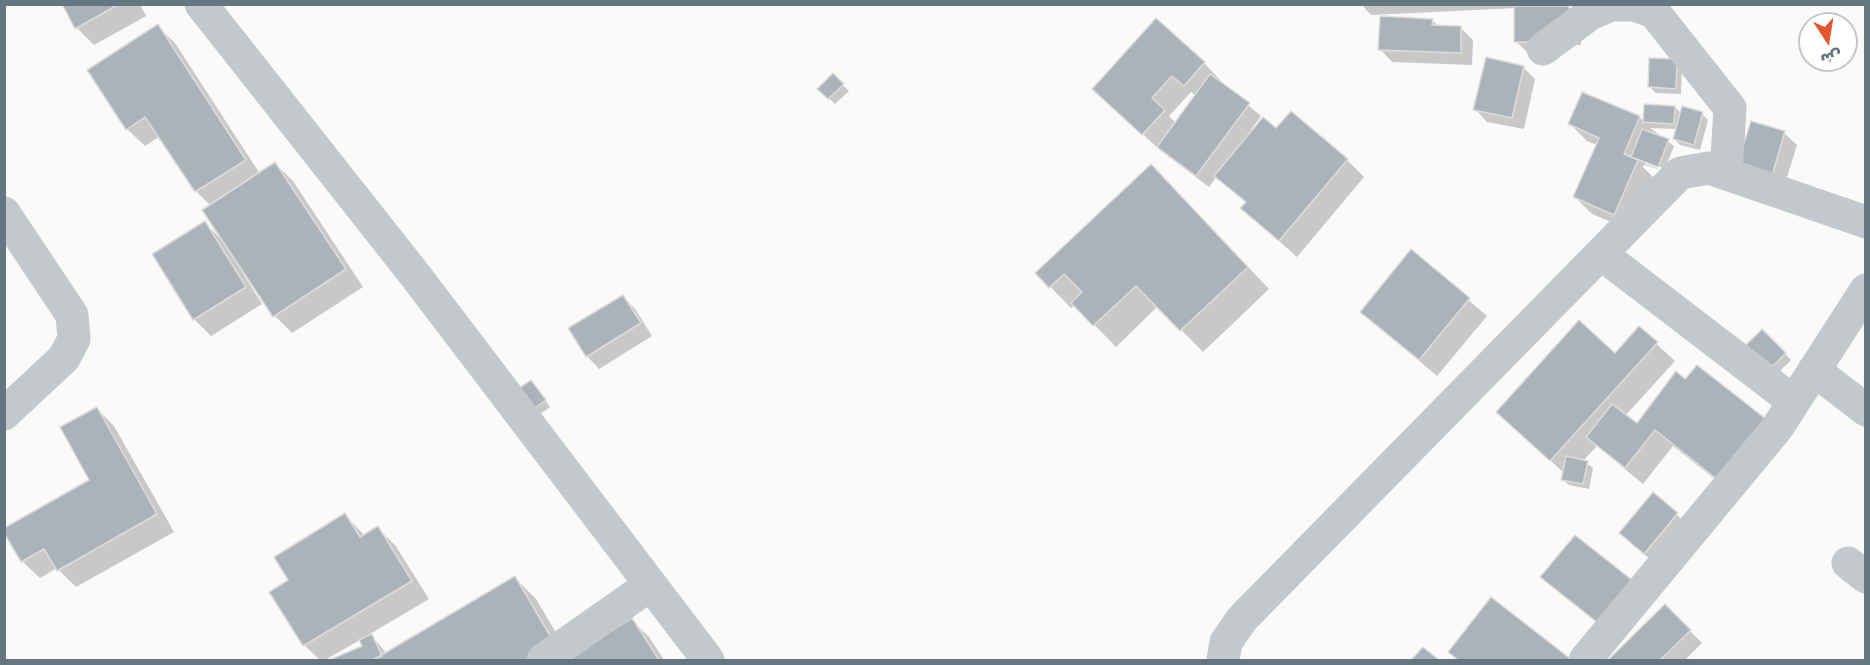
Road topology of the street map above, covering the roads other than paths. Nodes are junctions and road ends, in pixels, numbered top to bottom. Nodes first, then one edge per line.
1 (201, 4) edge
2 (1543, 49) dead end
3 (1726, 174) junction
4 (4, 213) edge
5 (1866, 222) edge
6 (1601, 254) junction
7 (1866, 290) edge
8 (1814, 370) junction
9 (1794, 401) junction
10 (1866, 410) edge
11 (4, 414) edge
12 (650, 585) junction
13 (543, 660) edge
14 (708, 660) edge
15 (1223, 660) edge
16 (1585, 660) edge

1 - 12 street
2 - 3 street
3 - 5 street
3 - 6 street
4 - 11 street
6 - 9 street
6 - 15 street
7 - 8 street
8 - 9 street
8 - 10 street
9 - 16 street
12 - 13 street
12 - 14 street

